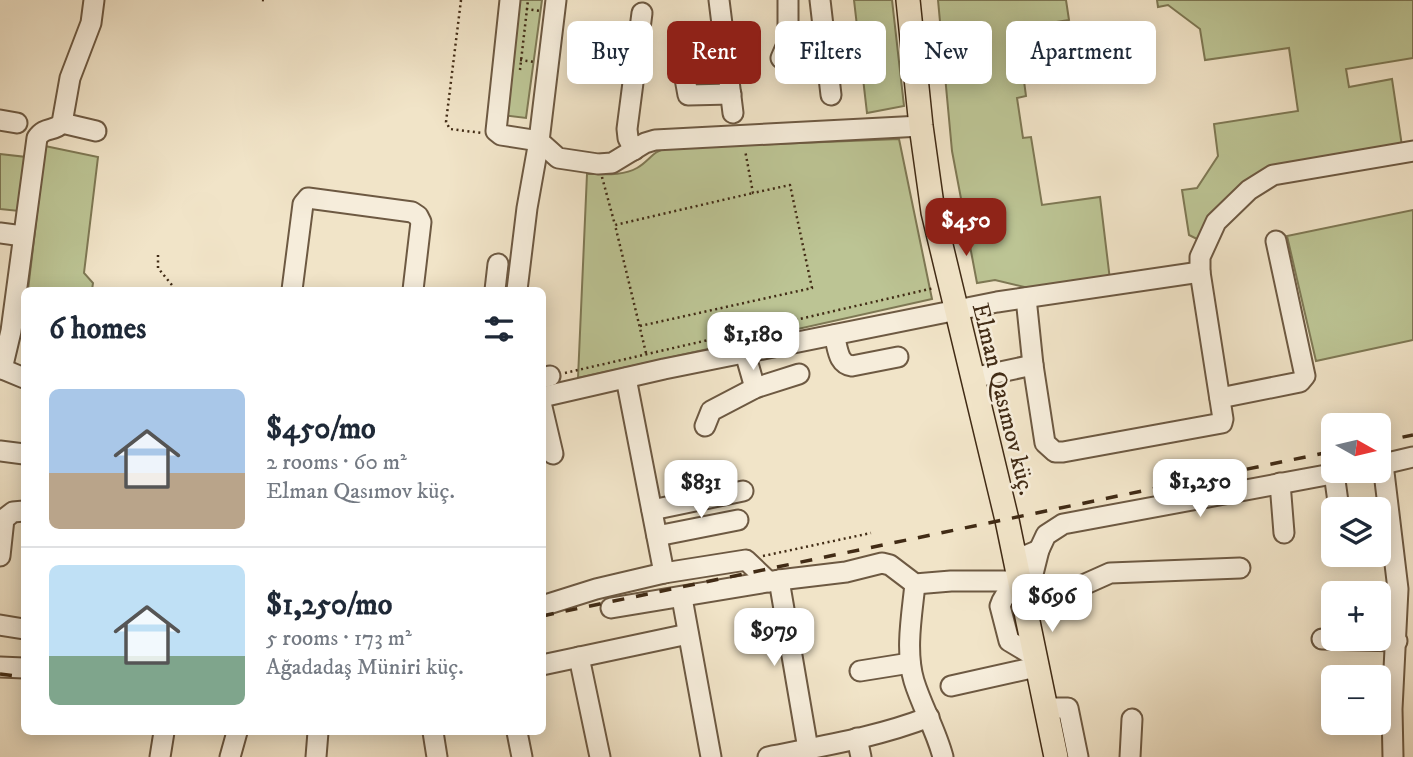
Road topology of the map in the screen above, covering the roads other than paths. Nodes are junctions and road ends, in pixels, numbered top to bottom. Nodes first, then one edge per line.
1 (94, 0) edge
2 (719, 0) edge
3 (788, 0) edge
4 (820, 0) edge
5 (908, 0) edge
6 (515, 6) edge
7 (555, 7) edge
8 (642, 13) dead end
9 (722, 21) edge
10 (788, 21) edge
11 (686, 84) edge
12 (730, 84) edge
13 (831, 95) dead end
14 (61, 123) junction
15 (921, 126) junction
16 (96, 131) dead end
17 (539, 141) junction
18 (635, 150) junction
19 (1413, 151) edge
20 (0, 233) edge
21 (23, 236) junction
22 (1276, 241) dead end
23 (498, 264) dead end
24 (1200, 272) junction
25 (292, 287) edge
26 (414, 287) edge
27 (495, 287) edge
28 (517, 287) edge
29 (1026, 298) junction
30 (956, 311) junction
31 (834, 335) junction
32 (745, 353) junction
33 (898, 357) dead end
34 (1033, 365) junction
35 (1, 369) edge
36 (799, 374) dead end
37 (21, 378) edge
38 (626, 378) junction
39 (972, 378) junction
40 (754, 388) junction
41 (546, 396) edge
42 (1220, 398) junction
43 (546, 424) edge
44 (705, 426) dead end
45 (0, 451) edge
46 (21, 454) edge
47 (553, 454) dead end
48 (1413, 457) edge
49 (1391, 462) edge
50 (1321, 476) edge
51 (1384, 483) edge
52 (1280, 484) junction
53 (743, 491) dead end
54 (652, 510) junction
55 (21, 511) edge
56 (738, 520) dead end
57 (1284, 533) dead end
58 (657, 536) junction
59 (1039, 550) junction
60 (1013, 552) junction
61 (0, 555) edge
62 (1240, 568) dead end
63 (664, 573) junction
64 (774, 581) junction
65 (1019, 581) junction
66 (915, 584) junction
67 (682, 598) junction
68 (1023, 604) junction
69 (546, 605) edge
70 (611, 608) dead end
71 (0, 625) edge
72 (21, 628) edge
73 (688, 634) junction
74 (1391, 641) edge
75 (1397, 641) junction
76 (579, 657) junction
77 (1035, 662) junction
78 (910, 663) junction
79 (546, 664) edge
80 (0, 667) edge
81 (21, 668) edge
82 (860, 671) dead end
83 (951, 686) dead end
84 (1045, 708) junction
85 (929, 717) junction
86 (1132, 719) dead end
87 (164, 735) edge
88 (236, 735) edge
89 (318, 735) edge
90 (433, 735) edge
91 (518, 735) edge
92 (808, 748) junction
93 (859, 748) edge
94 (779, 756) edge
95 (160, 757) edge
96 (230, 757) edge
97 (316, 757) edge
98 (437, 757) edge
99 (522, 757) edge
100 (600, 757) edge
101 (710, 757) edge
102 (943, 757) edge
103 (1056, 757) edge
104 (1078, 757) edge
105 (1130, 757) edge
106 (1393, 757) edge

1 - 14 street
2 - 9 street
3 - 10 street
4 - 13 street
5 - 15 main road, Elman Qasımov küç.
6 - 17 street
7 - 17 street
8 - 18 street
11 - 12 street
14 - 16 street
14 - 21 street
15 - 18 street
15 - 30 main road, Elman Qasımov küç.
17 - 18 street
17 - 28 street
19 - 24 street
20 - 21 street
21 - 35 street
22 - 42 street
23 - 27 street
24 - 29 street
24 - 42 street
25 - 26 street
29 - 30 street
29 - 34 street
30 - 31 street
30 - 39 main road, Elman Qasımov küç.
31 - 32 street
31 - 33 street
32 - 38 street
32 - 40 street
34 - 39 street
34 - 42 street
35 - 37 street
36 - 40 street
38 - 41 street
38 - 54 street
39 - 60 main road, Elman Qasımov küç.
40 - 44 street
43 - 47 street
45 - 46 street
48 - 49 street
50 - 52 street
51 - 75 street
52 - 57 street
52 - 59 street
53 - 54 street
54 - 58 street
55 - 61 street
56 - 58 street
58 - 63 street
59 - 60 street
59 - 65 street
60 - 65 main road, Elman Qasımov küç.
62 - 68 street
63 - 64 street
63 - 69 street
64 - 66 street
64 - 67 street
64 - 92 street
65 - 66 street
65 - 68 main road, Elman Qasımov küç.
65 - 77 street
66 - 78 street
67 - 70 street
67 - 73 street
68 - 77 main road, Elman Qasımov küç.
71 - 72 street
73 - 76 street
73 - 101 street
74 - 75 street
75 - 106 street
76 - 79 street
76 - 100 street
77 - 83 street
77 - 84 main road, Elman Qasımov küç.
78 - 82 street
78 - 85 street
80 - 81 street
84 - 103 main road, Elman Qasımov küç.
84 - 104 street
85 - 93 street
85 - 102 street
86 - 105 street
87 - 95 street
88 - 96 street
89 - 97 street
90 - 98 street
91 - 99 street
92 - 93 street
92 - 94 street

